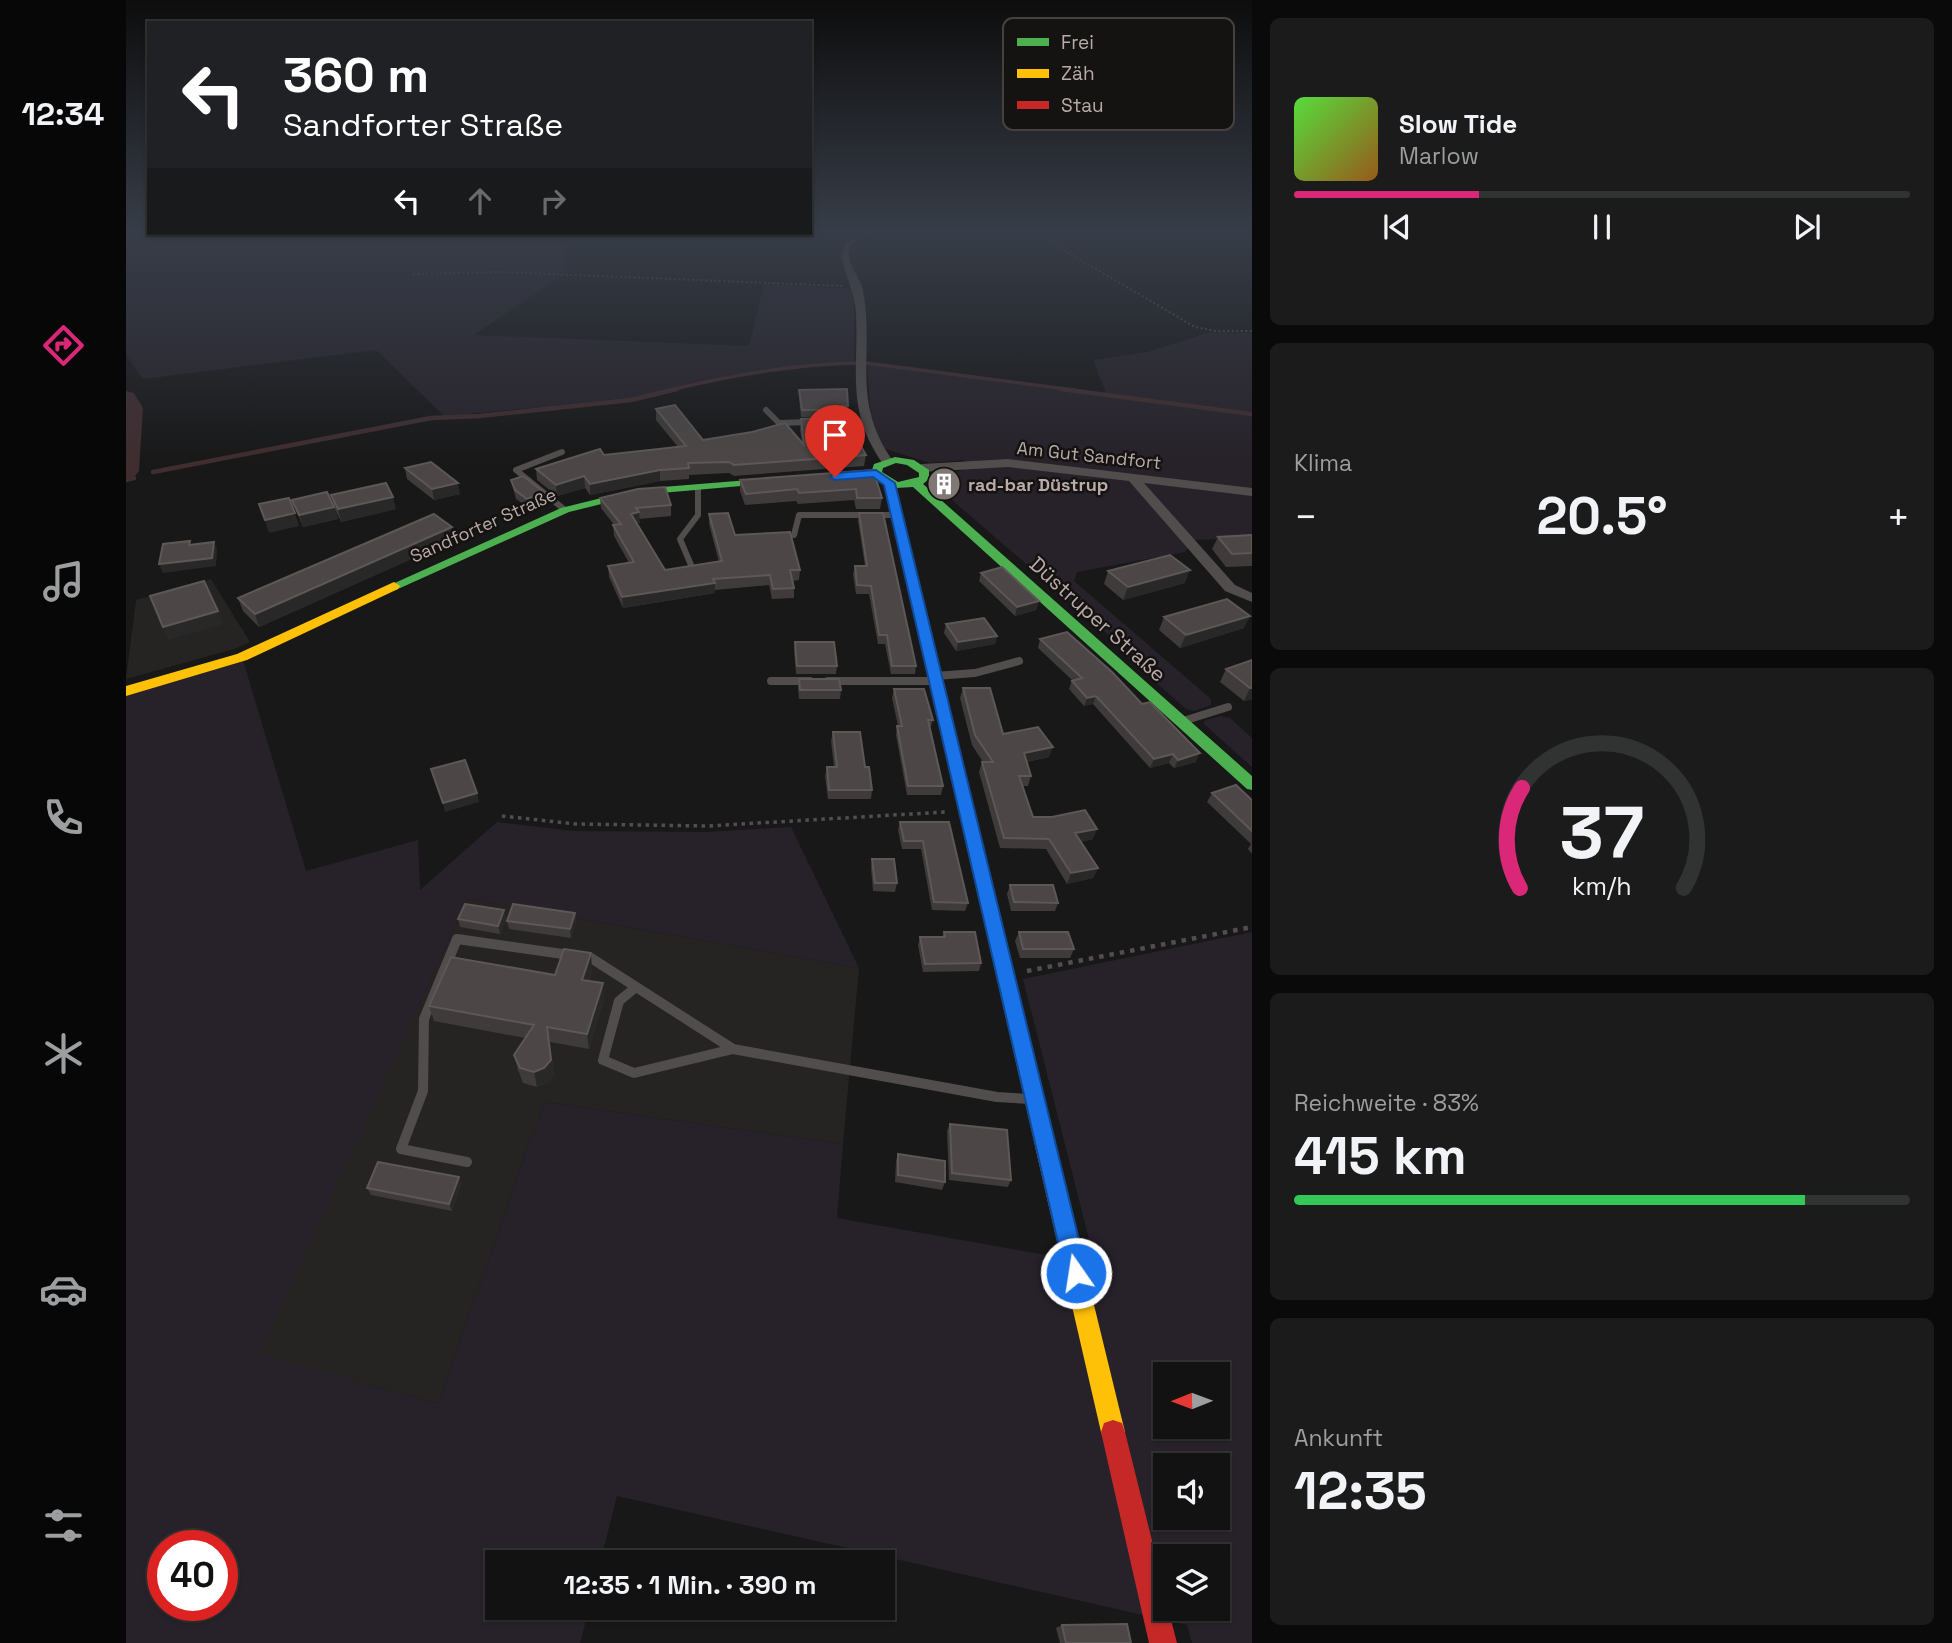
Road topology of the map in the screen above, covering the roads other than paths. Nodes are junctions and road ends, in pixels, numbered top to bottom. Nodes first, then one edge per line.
1 (859, 309) edge
2 (765, 410) dead end
3 (816, 422) edge
4 (828, 422) edge
5 (864, 422) junction
6 (562, 452) dead end
7 (887, 461) junction
8 (919, 476) junction
9 (1130, 476) junction
10 (794, 480) edge
11 (890, 483) junction
12 (698, 487) junction
13 (1252, 492) edge
14 (565, 510) junction
15 (896, 515) junction
16 (794, 535) edge
17 (691, 565) edge
18 (1252, 598) edge
19 (1019, 661) dead end
20 (934, 679) junction
21 (771, 681) dead end
22 (126, 691) edge
23 (1228, 707) dead end
24 (1180, 722) junction
25 (1252, 785) edge
26 (636, 986) junction
27 (733, 1049) junction
28 (1034, 1099) junction
29 (467, 1162) dead end
30 (1163, 1643) edge

1 - 5 street
2 - 3 lane
4 - 5 lane
5 - 7 street
6 - 14 lane
7 - 8 street
7 - 11 street
8 - 9 street, Am Gut Sandfort
8 - 11 street
8 - 24 street, Düstruper Straße
9 - 13 street, Am Gut Sandfort
9 - 18 street
10 - 12 street, Sandforter Straße
11 - 15 street
12 - 14 street, Sandforter Straße
12 - 17 lane
14 - 22 street, Sandforter Straße
15 - 16 lane
15 - 20 street
19 - 20 lane
20 - 21 lane
20 - 28 street
23 - 24 lane
24 - 25 street, Düstruper Straße
26 - 27 lane
26 - 27 lane
26 - 29 lane
27 - 28 lane
28 - 30 street

